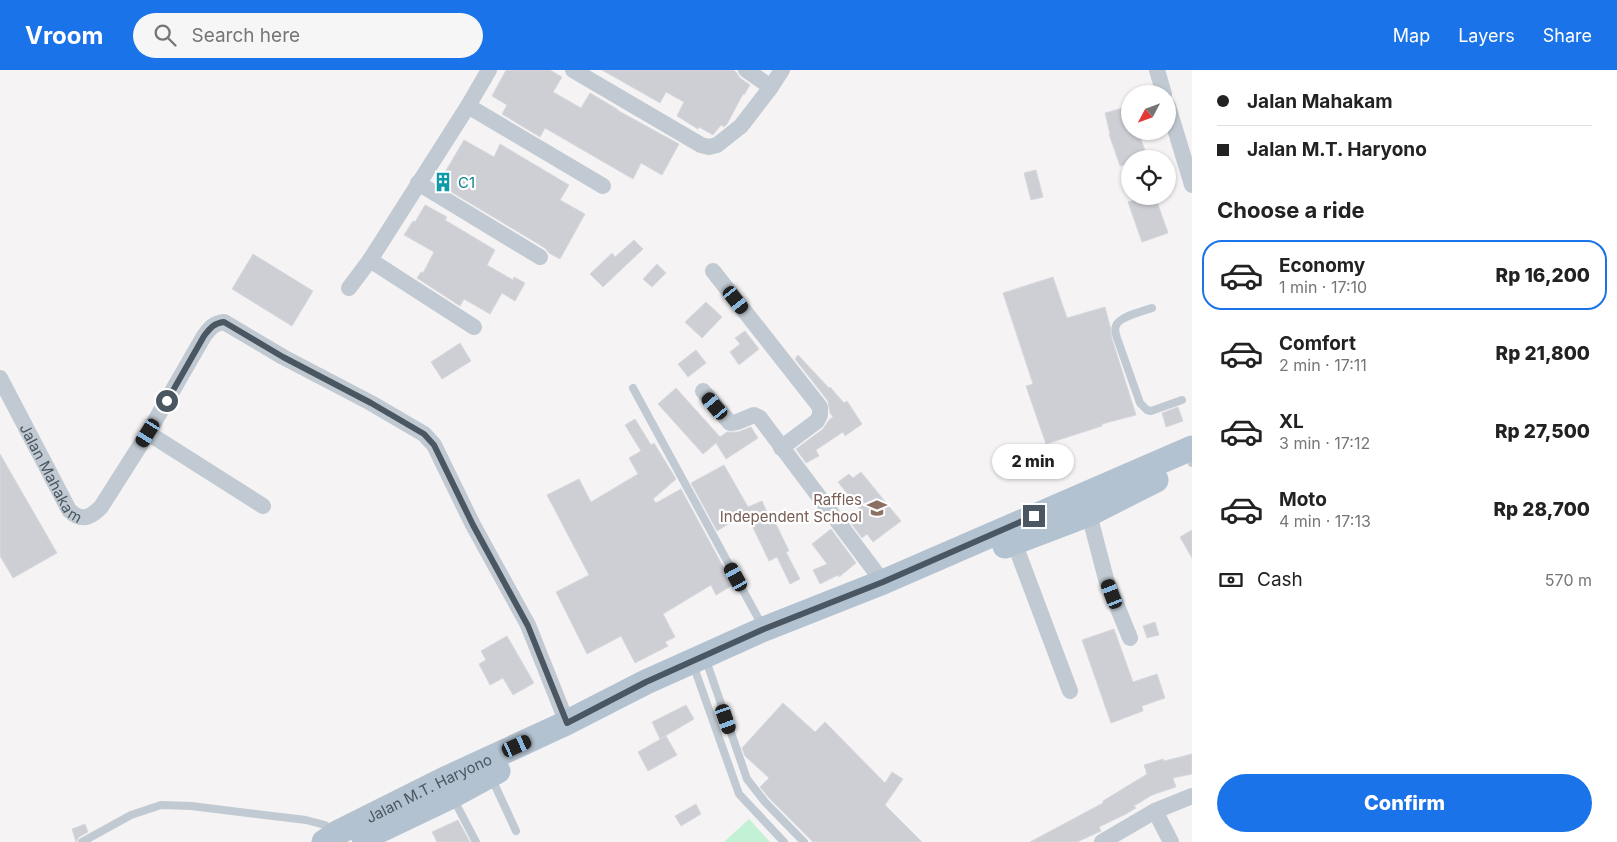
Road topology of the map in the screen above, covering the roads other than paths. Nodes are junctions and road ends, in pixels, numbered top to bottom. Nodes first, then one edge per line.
1 (489, 70) edge
2 (573, 70) edge
3 (746, 70) edge
4 (782, 70) edge
5 (1157, 70) edge
6 (1161, 85) edge
7 (771, 87) junction
8 (468, 106) junction
9 (1176, 132) edge
10 (418, 183) junction
11 (1192, 184) edge
12 (603, 186) dead end
13 (540, 257) dead end
14 (370, 260) junction
15 (713, 271) dead end
16 (349, 288) dead end
17 (1152, 308) dead end
18 (474, 327) dead end
19 (0, 378) edge
20 (633, 388) dead end
21 (703, 391) dead end
22 (1182, 400) dead end
23 (148, 433) junction
24 (781, 448) junction
25 (1192, 448) edge
26 (1192, 462) edge
27 (263, 506) dead end
28 (1089, 514) junction
29 (1014, 542) junction
30 (883, 582) junction
31 (764, 629) junction
32 (1130, 638) dead end
33 (702, 670) junction
34 (1070, 691) dead end
35 (557, 732) junction
36 (745, 772) junction
37 (490, 775) junction
38 (734, 776) junction
39 (452, 796) junction
40 (1192, 796) edge
41 (762, 798) junction
42 (753, 808) junction
43 (1154, 811) junction
44 (516, 831) dead end
45 (339, 839) edge
46 (82, 842) edge
47 (476, 842) edge
48 (784, 842) edge
49 (804, 842) edge
50 (1102, 842) edge
51 (1171, 842) edge

1 - 8 street
2 - 7 street
3 - 7 street
4 - 7 street
5 - 6 street
8 - 10 street
8 - 12 street
9 - 11 street
10 - 13 street
10 - 14 street
14 - 16 street
14 - 18 street
15 - 24 street
17 - 22 lane
19 - 23 street, Jalan Mahakam
20 - 31 lane
21 - 24 street
23 - 27 street
23 - 35 street, Jalan Mahakam
24 - 30 street
25 - 30 main road, Jalan M.T. Haryono
26 - 28 main road, Jalan M.T. Haryono
28 - 29 main road, Jalan M.T. Haryono
28 - 32 street
29 - 33 main road, Jalan M.T. Haryono
29 - 34 street
30 - 31 main road, Jalan M.T. Haryono
31 - 35 main road, Jalan M.T. Haryono
33 - 35 main road, Jalan M.T. Haryono
33 - 36 lane
33 - 38 lane
35 - 37 main road, Jalan M.T. Haryono
35 - 45 main road, Jalan M.T. Haryono
36 - 38 lane
36 - 41 lane
37 - 39 main road, Jalan M.T. Haryono
37 - 44 lane
38 - 42 lane
39 - 45 main road, Jalan M.T. Haryono
39 - 47 lane
40 - 43 street
41 - 42 lane
41 - 49 lane
42 - 48 lane
43 - 50 street
43 - 51 street
45 - 46 lane

